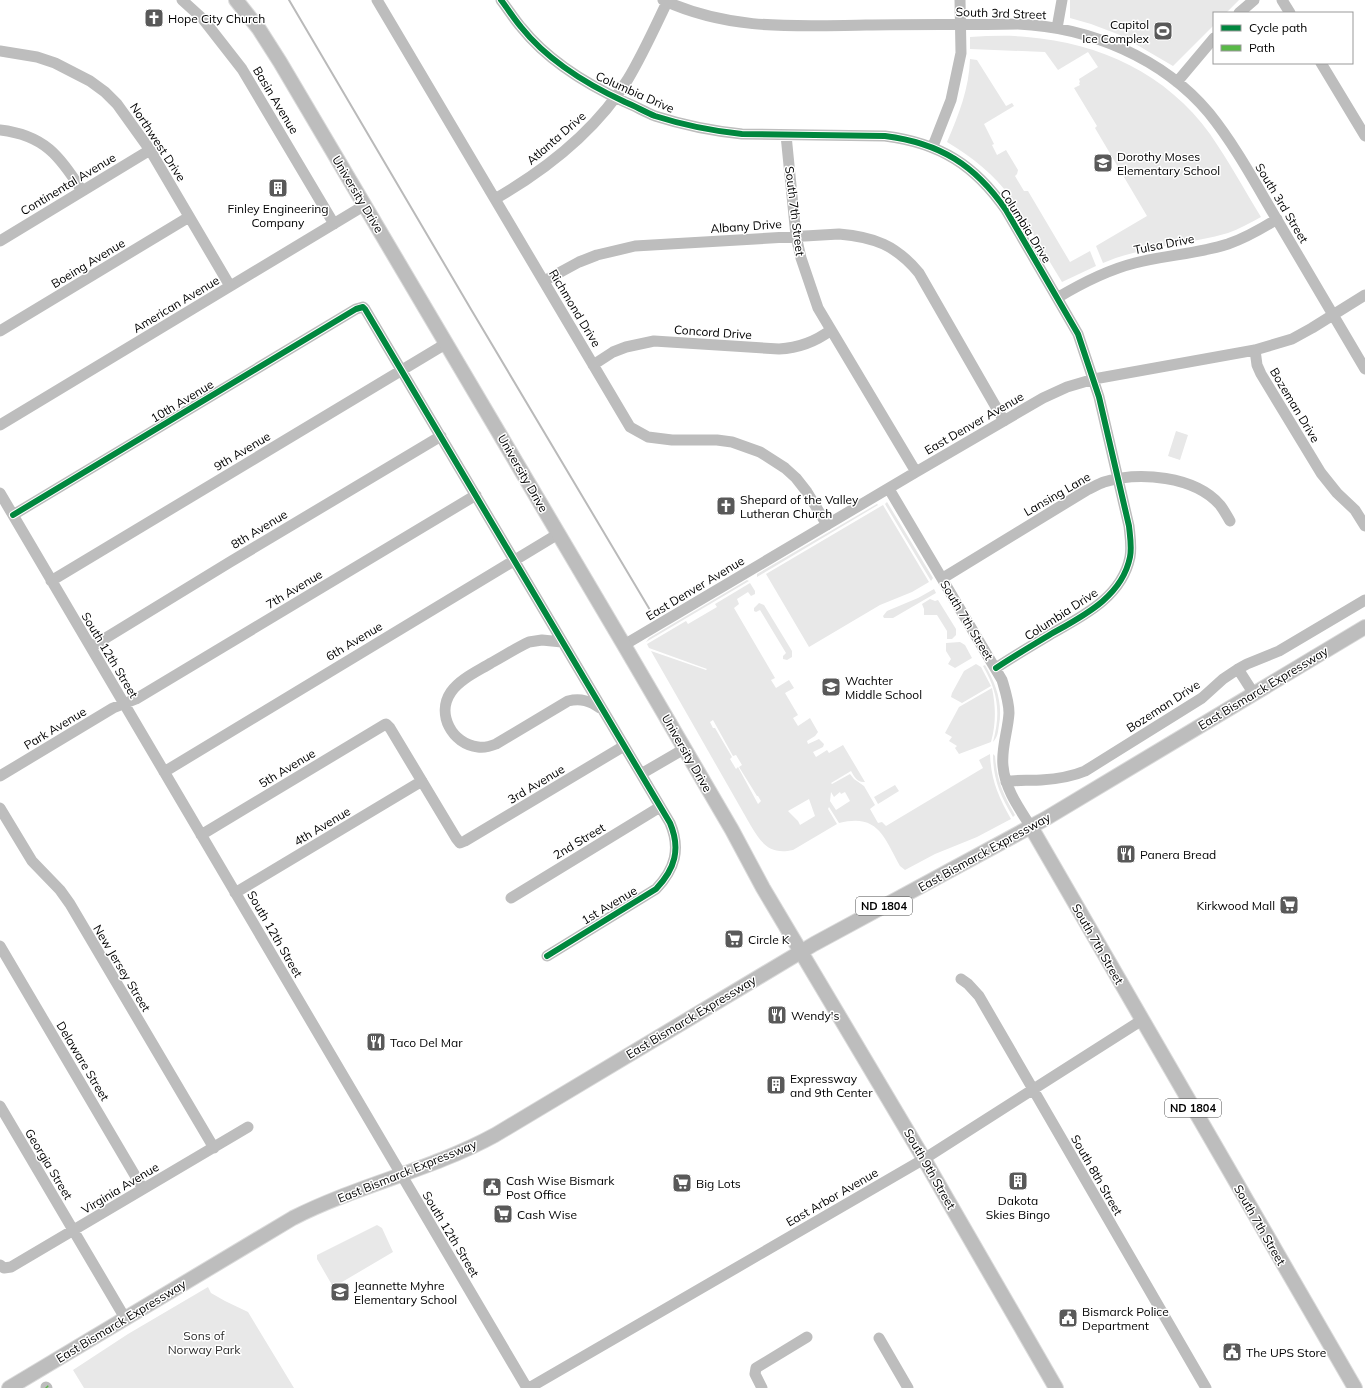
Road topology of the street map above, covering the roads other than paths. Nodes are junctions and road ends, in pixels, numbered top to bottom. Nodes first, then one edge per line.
1 (182, 0) edge
2 (236, 0) edge
3 (377, 0) edge
4 (501, 0) edge
5 (960, 0) edge
6 (1062, 0) edge
7 (1254, 0) edge
8 (1282, 0) edge
9 (666, 1) edge
10 (1240, 12) edge
11 (1289, 12) edge
12 (960, 24) junction
13 (1057, 28) junction
14 (1213, 39) edge
15 (0, 51) edge
16 (1322, 64) edge
17 (1177, 82) junction
18 (616, 97) junction
19 (0, 130) edge
20 (786, 135) junction
21 (1365, 136) edge
22 (932, 146) junction
23 (150, 150) junction
24 (82, 191) junction
25 (495, 199) junction
26 (365, 205) junction
27 (189, 217) junction
28 (1277, 219) junction
29 (334, 224) junction
30 (796, 236) junction
31 (0, 241) edge
32 (544, 281) junction
33 (230, 286) junction
34 (1365, 295) edge
35 (1057, 298) junction
36 (1333, 315) junction
37 (831, 330) junction
38 (0, 331) edge
39 (447, 343) junction
40 (1255, 350) junction
41 (593, 365) junction
42 (1365, 369) edge
43 (402, 370) junction
44 (1094, 380) junction
45 (1004, 421) junction
46 (0, 425) edge
47 (441, 436) junction
48 (916, 472) junction
49 (1119, 479) junction
50 (889, 488) junction
51 (0, 493) edge
52 (476, 495) junction
53 (13, 515) junction
54 (1230, 521) dead end
55 (827, 525) junction
56 (1365, 526) edge
57 (558, 534) junction
58 (515, 561) junction
59 (943, 578) junction
60 (52, 581) junction
61 (1365, 600) edge
62 (1365, 627) edge
63 (562, 642) junction
64 (624, 645) junction
65 (90, 647) junction
66 (996, 668) junction
67 (1238, 669) junction
68 (1254, 694) junction
69 (124, 703) junction
70 (602, 710) junction
71 (624, 746) junction
72 (684, 749) junction
73 (164, 772) junction
74 (641, 774) junction
75 (0, 776) edge
76 (422, 781) junction
77 (1006, 782) junction
78 (660, 807) junction
79 (0, 808) edge
80 (1031, 827) junction
81 (201, 835) junction
82 (235, 893) junction
83 (511, 898) dead end
84 (0, 946) edge
85 (801, 952) junction
86 (547, 956) dead end
87 (961, 979) dead end
88 (1142, 1020) junction
89 (1033, 1089) junction
90 (0, 1106) edge
91 (248, 1127) dead end
92 (214, 1148) junction
93 (924, 1159) junction
94 (401, 1175) junction
95 (143, 1189) junction
96 (73, 1230) junction
97 (2, 1267) edge
98 (125, 1318) junction
99 (807, 1337) dead end
100 (879, 1338) dead end
101 (9, 1388) edge
102 (528, 1388) edge
103 (762, 1388) edge
104 (908, 1388) edge
105 (1056, 1388) edge
106 (1206, 1388) edge
107 (1355, 1388) edge

1 - 29 street, Basin Avenue
2 - 26 main road, University Drive
3 - 25 street, Richmond Drive
4 - 18 street, Columbia Drive
5 - 12 street
6 - 13 street
7 - 10 street
8 - 11 street
9 - 12 street, South 3rd Street
9 - 18 street, Atlanta Drive
12 - 13 street, South 3rd Street
12 - 22 street
13 - 17 street, South 3rd Street
14 - 17 street
15 - 23 street, Northwest Drive
16 - 21 street
17 - 28 street, South 3rd Street
18 - 20 street, Columbia Drive
18 - 25 street, Atlanta Drive
19 - 24 street
20 - 22 street, Columbia Drive
20 - 30 street, South 7th Street
22 - 35 street, Columbia Drive
23 - 24 street, Continental Avenue
23 - 27 street, Northwest Drive
24 - 31 street, Continental Avenue
25 - 32 street, Richmond Drive
26 - 29 street, American Avenue
26 - 39 main road, University Drive
27 - 33 street, Northwest Drive
27 - 38 street, Boeing Avenue
28 - 35 street, Tulsa Drive
28 - 36 street, South 3rd Street
29 - 33 street, American Avenue
30 - 32 street, Albany Drive
30 - 37 street, South 7th Street
30 - 45 street, Albany Drive
32 - 41 street, Richmond Drive
33 - 46 street, American Avenue
34 - 36 street, East Denver Avenue
35 - 44 street, Columbia Drive
36 - 40 street, East Denver Avenue
36 - 42 street, South 3rd Street
37 - 41 street, Concord Drive
37 - 48 street, South 7th Street
39 - 43 street, 9th Avenue
39 - 57 main road, University Drive
40 - 44 street, East Denver Avenue
40 - 56 street, Bozeman Drive
41 - 55 street, Richmond Drive
43 - 47 street
43 - 53 street, 10th Avenue
43 - 60 street, 9th Avenue
44 - 45 street, East Denver Avenue
44 - 49 street, Columbia Drive
45 - 48 street, East Denver Avenue
47 - 52 street
47 - 65 street, 8th Avenue
48 - 50 street, East Denver Avenue
49 - 54 street, Lansing Lane
49 - 59 street, Lansing Lane
49 - 66 street, Columbia Drive
50 - 55 street, East Denver Avenue
50 - 59 street, South 7th Street
51 - 53 street, South 12th Street
52 - 58 street
52 - 69 street, 7th Avenue
53 - 60 street, South 12th Street
55 - 64 street, East Denver Avenue
57 - 58 street, 6th Avenue
57 - 64 main road, University Drive
58 - 63 street
58 - 73 street, 6th Avenue
59 - 66 street, South 7th Street
60 - 65 street, South 12th Street
61 - 67 street, Bozeman Drive
62 - 68 main road, East Bismarck Expressway
63 - 70 street
63 - 70 street
64 - 72 main road, University Drive
65 - 69 street, South 12th Street
66 - 77 street, South 7th Street
67 - 68 street
67 - 77 street, Bozeman Drive
68 - 80 main road, East Bismarck Expressway
69 - 73 street, South 12th Street
69 - 75 street, Park Avenue
70 - 71 street
71 - 74 street
71 - 76 street, 3rd Avenue
72 - 74 street
72 - 85 main road, University Drive
73 - 81 street, South 12th Street
74 - 78 street
76 - 81 street, 5th Avenue
76 - 82 street, 4th Avenue
77 - 80 street, South 7th Street
78 - 83 street, 2nd Street
78 - 86 street, 1st Avenue
79 - 92 street, New Jersey Street
80 - 85 main road, East Bismarck Expressway / ND 1804
80 - 88 main road, South 7th Street / ND 1804
81 - 82 street, South 12th Street
82 - 94 street, South 12th Street
84 - 95 street, Delaware Street
85 - 93 main road, South 9th Street
85 - 94 main road, East Bismarck Expressway
87 - 89 street, South 8th Street
88 - 89 street, East Arbor Avenue
88 - 107 main road, South 7th Street / ND 1804
89 - 93 street, East Arbor Avenue
89 - 106 street, South 8th Street
90 - 96 street, Georgia Street
91 - 92 street, Virginia Avenue
92 - 95 street, Virginia Avenue
93 - 102 street, East Arbor Avenue
93 - 105 main road, South 9th Street
94 - 98 main road, East Bismarck Expressway
94 - 102 street, South 12th Street
95 - 96 street, Virginia Avenue
96 - 97 street, Virginia Avenue
96 - 98 street, Georgia Street
98 - 101 main road, East Bismarck Expressway
99 - 103 street
100 - 104 street

